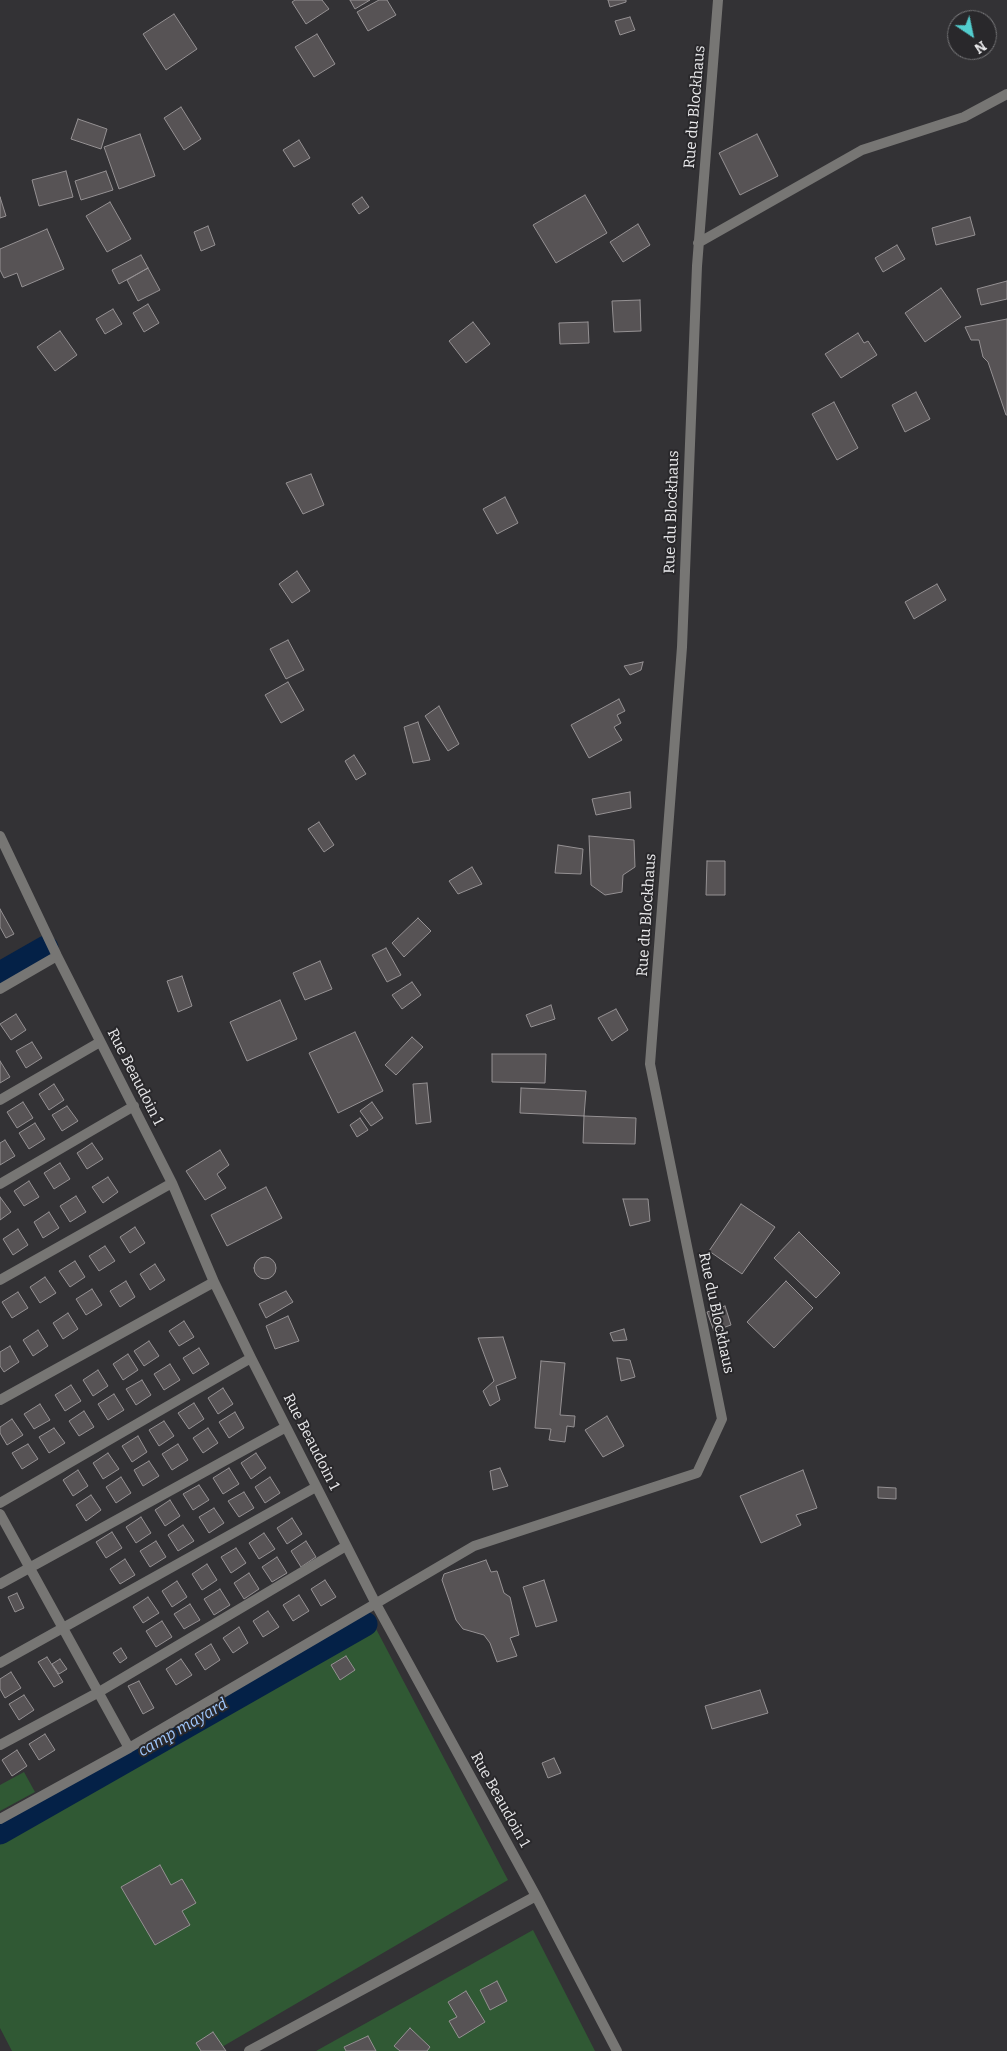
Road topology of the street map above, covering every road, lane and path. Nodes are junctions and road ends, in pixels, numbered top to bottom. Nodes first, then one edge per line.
1 (718, 0) edge
2 (1007, 94) edge
3 (698, 243) junction
4 (0, 836) edge
5 (57, 956) junction
6 (0, 989) edge
7 (100, 1042) junction
8 (0, 1100) edge
9 (134, 1106) junction
10 (172, 1182) junction
11 (0, 1184) edge
12 (0, 1280) edge
13 (214, 1282) junction
14 (251, 1358) junction
15 (0, 1400) edge
16 (286, 1427) junction
17 (316, 1487) junction
18 (0, 1502) edge
19 (0, 1514) edge
20 (346, 1546) junction
21 (31, 1567) junction
22 (0, 1584) edge
23 (376, 1604) junction
24 (63, 1628) junction
25 (0, 1663) edge
26 (99, 1692) junction
27 (0, 1745) edge
28 (129, 1748) junction
29 (0, 1819) edge
30 (536, 1896) junction
31 (249, 2051) edge
32 (617, 2051) edge

1 - 3 street, Rue du Blockhaus
2 - 3 street
3 - 23 street, Rue du Blockhaus
4 - 5 street, Rue Beaudoin 1
5 - 6 street
5 - 7 street, Rue Beaudoin 1
7 - 8 street
7 - 9 street, Rue Beaudoin 1
9 - 10 street, Rue Beaudoin 1
9 - 11 street
10 - 12 street
10 - 13 street, Rue Beaudoin 1
13 - 14 street, Rue Beaudoin 1
13 - 15 street
14 - 16 street, Rue Beaudoin 1
14 - 18 street
16 - 17 street, Rue Beaudoin 1
16 - 21 street
17 - 20 street, Rue Beaudoin 1
17 - 24 street
19 - 21 street
20 - 23 street, Rue Beaudoin 1
20 - 26 street
21 - 22 street
21 - 24 street
23 - 28 street, Rue du Blockhaus
23 - 30 street, Rue Beaudoin 1
24 - 25 street
24 - 26 street
26 - 27 street
26 - 28 street
28 - 29 street, Rue du Blockhaus
30 - 31 street
30 - 32 street, Rue Beaudoin 1

